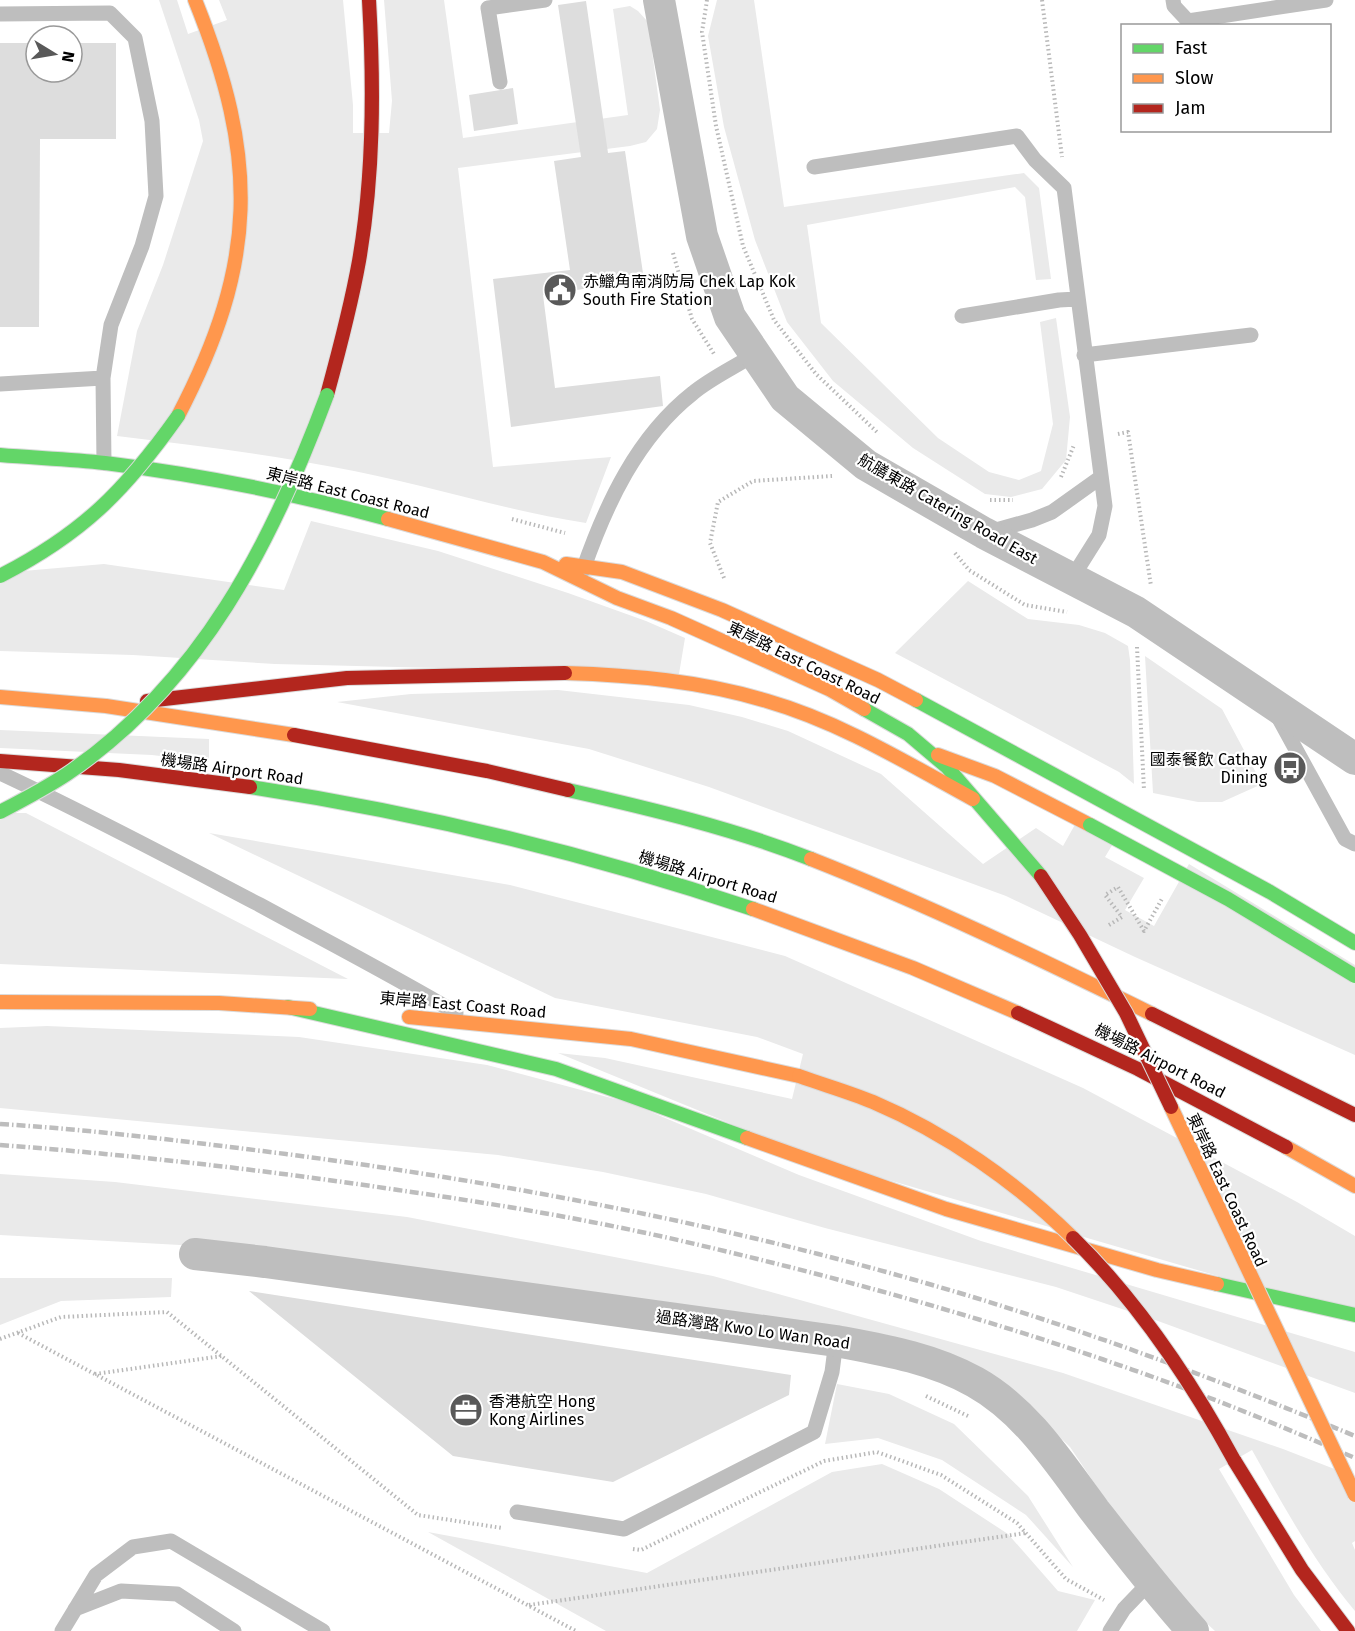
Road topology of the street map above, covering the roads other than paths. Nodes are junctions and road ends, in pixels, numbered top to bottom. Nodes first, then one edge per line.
1 (195, 0) edge
2 (369, 0) edge
3 (545, 0) edge
4 (659, 0) edge
5 (1173, 0) edge
6 (1326, 0) edge
7 (0, 14) edge
8 (500, 82) dead end
9 (814, 167) dead end
10 (1077, 299) junction
11 (962, 316) dead end
12 (1251, 335) dead end
13 (755, 354) junction
14 (1084, 355) junction
15 (103, 378) junction
16 (0, 384) edge
17 (0, 455) edge
18 (104, 463) junction
19 (1101, 477) junction
20 (984, 533) junction
21 (543, 562) junction
22 (585, 565) junction
23 (0, 576) edge
24 (1072, 578) junction
25 (579, 580) junction
26 (0, 697) edge
27 (1270, 702) junction
28 (106, 706) junction
29 (933, 754) junction
30 (1355, 759) edge
31 (0, 761) edge
32 (0, 773) edge
33 (973, 800) junction
34 (0, 812) edge
35 (1355, 844) edge
36 (1355, 943) edge
37 (1355, 976) edge
38 (0, 1002) edge
39 (288, 1007) junction
40 (471, 1022) junction
41 (556, 1069) junction
42 (1355, 1115) edge
43 (1355, 1186) edge
44 (195, 1254) dead end
45 (1355, 1315) edge
46 (836, 1341) junction
47 (1355, 1495) edge
48 (517, 1512) dead end
49 (1150, 1582) junction
50 (75, 1609) junction
51 (306, 1626) edge
52 (62, 1631) edge
53 (234, 1631) edge
54 (323, 1631) edge
55 (1110, 1631) edge
56 (1193, 1631) edge
57 (1348, 1631) edge

1 - 23 main road, bridge
2 - 34 main road, bridge
3 - 8 lane
4 - 13 street, 航膳東路 Catering Road East
5 - 6 lane
7 - 15 lane
9 - 10 lane
10 - 11 lane
10 - 14 lane
12 - 14 lane
13 - 20 street, 航膳東路 Catering Road East
13 - 22 lane
14 - 19 lane
15 - 16 lane
15 - 18 lane
17 - 18 main road, 東岸路 East Coast Road
18 - 21 main road, 東岸路 East Coast Road
19 - 20 lane
19 - 24 lane
20 - 24 street, 航膳東路 Catering Road East
21 - 22 main road
21 - 25 main road, 東岸路 East Coast Road
22 - 25 lane
22 - 36 main road
24 - 27 street, 航膳東路 Catering Road East
25 - 29 main road, 東岸路 East Coast Road
26 - 28 main road
27 - 30 street, 航膳東路 Catering Road East
27 - 35 lane
28 - 33 main road
28 - 42 main road
29 - 33 main road, 東岸路 East Coast Road
29 - 37 main road, bridge
31 - 43 main road, 機場路 Airport Road
32 - 40 lane
33 - 47 main road, 東岸路 East Coast Road, bridge
38 - 39 main road, 東岸路 East Coast Road
39 - 40 main road, 東岸路 East Coast Road
39 - 41 main road
40 - 41 lane
40 - 57 main road, 東岸路 East Coast Road, bridge
41 - 45 main road
44 - 46 street, 過路灣路 Kwo Lo Wan Road
46 - 48 lane
46 - 49 street, 過路灣路 Kwo Lo Wan Road
49 - 55 lane
49 - 56 street, 過路灣路 Kwo Lo Wan Road
50 - 51 lane
50 - 52 lane
50 - 53 lane
51 - 54 lane

